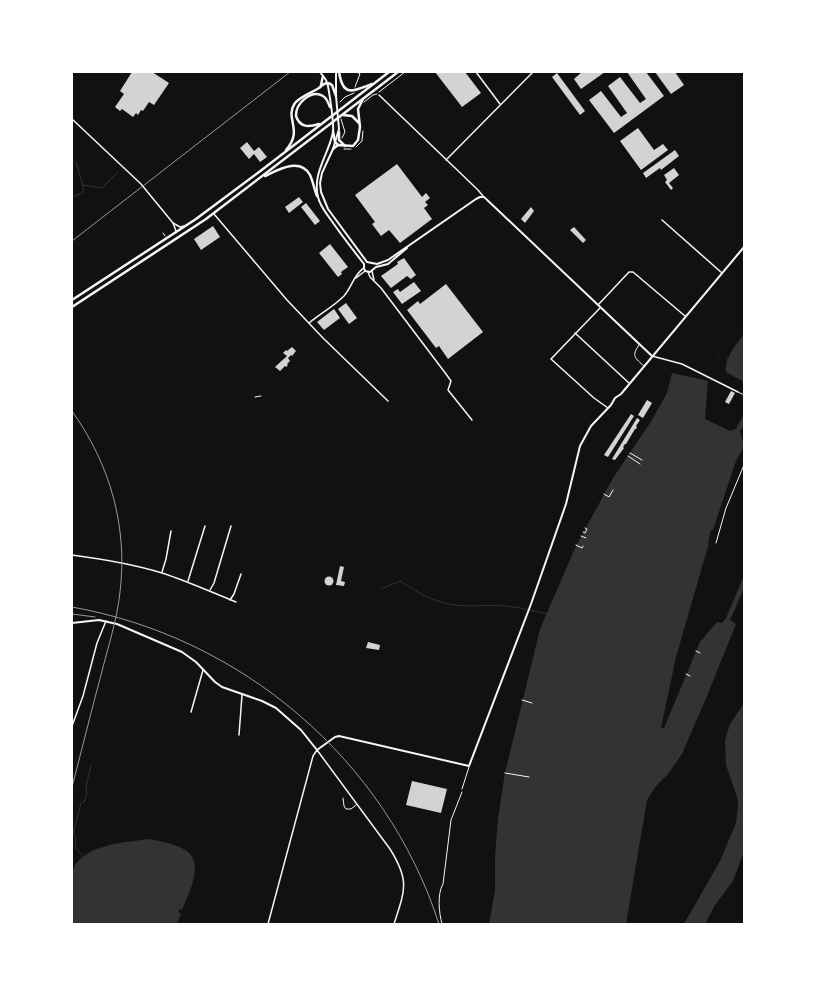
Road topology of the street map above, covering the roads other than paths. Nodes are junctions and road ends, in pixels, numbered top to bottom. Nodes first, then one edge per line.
1 (320, 72) edge
2 (337, 72) edge
3 (389, 72) edge
4 (398, 72) edge
5 (476, 72) edge
6 (534, 72) edge
7 (323, 76) junction
8 (376, 82) junction
9 (327, 83) junction
10 (321, 85) junction
11 (379, 95) dead end
12 (336, 96) junction
13 (366, 96) junction
14 (500, 104) junction
15 (330, 107) junction
16 (342, 115) junction
17 (72, 119) edge
18 (359, 123) junction
19 (322, 124) junction
20 (333, 131) junction
21 (339, 132) junction
22 (335, 142) junction
23 (338, 145) junction
24 (346, 146) junction
25 (332, 149) junction
26 (283, 153) junction
27 (446, 160) junction
28 (261, 177) junction
29 (317, 196) junction
30 (483, 196) junction
31 (213, 214) junction
32 (662, 220) dead end
33 (173, 223) junction
34 (188, 224) junction
35 (174, 234) junction
36 (410, 245) junction
37 (744, 247) edge
38 (373, 264) junction
39 (365, 265) junction
40 (374, 268) junction
41 (366, 271) junction
42 (372, 271) junction
43 (722, 273) junction
44 (355, 279) junction
45 (374, 280) junction
46 (72, 300) edge
47 (598, 306) junction
48 (72, 307) edge
49 (600, 308) junction
50 (686, 316) junction
51 (309, 323) junction
52 (575, 333) junction
53 (639, 345) junction
54 (652, 356) junction
55 (644, 366) junction
56 (629, 383) junction
57 (738, 392) joint
58 (744, 395) edge
59 (388, 401) dead end
60 (608, 408) junction
61 (472, 420) dead end
62 (744, 465) edge
63 (205, 526) dead end
64 (231, 526) dead end
65 (172, 532) dead end
66 (716, 543) dead end
67 (72, 555) edge
68 (161, 573) junction
69 (241, 574) dead end
70 (188, 582) junction
71 (210, 591) junction
72 (230, 600) junction
73 (236, 602) dead end
74 (106, 622) junction
75 (72, 623) edge
76 (203, 670) junction
77 (242, 695) junction
78 (191, 712) dead end
79 (72, 726) edge
80 (239, 735) dead end
81 (317, 750) junction
82 (469, 766) junction
83 (462, 789) road end
84 (343, 798) dead end
85 (357, 804) junction
86 (268, 924) edge
87 (394, 924) edge

1 - 7 street
2 - 8 main road
2 - 12 street
3 - 8 main road
4 - 13 main road
5 - 14 street
6 - 14 street
7 - 9 street
7 - 10 main road
8 - 19 main road
9 - 10 main road
9 - 12 main road
9 - 15 street
10 - 26 main road
11 - 27 street
12 - 21 street
13 - 16 main road
13 - 18 main road
14 - 27 street
15 - 19 main road
15 - 20 street
16 - 18 main road
16 - 28 main road
17 - 33 street
18 - 24 main road
19 - 26 main road
20 - 22 main road
20 - 29 street
21 - 22 street
21 - 24 main road
22 - 23 main road
22 - 25 street
23 - 24 main road
23 - 25 main road
25 - 39 street
26 - 34 main road
27 - 30 street
28 - 29 main road
28 - 31 main road
29 - 39 street
30 - 36 street
30 - 47 street
31 - 48 main road
31 - 51 street
32 - 43 street
33 - 34 street
33 - 35 street
34 - 35 main road
35 - 46 main road
36 - 38 street
36 - 40 street
37 - 43 street
38 - 39 street
38 - 40 street
39 - 41 street
39 - 44 street
40 - 42 street
41 - 42 street
41 - 44 street
41 - 45 street
42 - 45 street
43 - 50 street
44 - 51 street
45 - 61 street
47 - 49 street
47 - 50 street
49 - 52 street
49 - 53 street
50 - 54 street
51 - 59 street
52 - 56 street
52 - 60 street
53 - 54 street
53 - 55 lane
54 - 55 street
54 - 57 street
55 - 56 street
56 - 60 street
57 - 58 lane
60 - 82 street
62 - 66 lane
63 - 70 street
64 - 71 street
65 - 68 street
67 - 68 street
68 - 70 street
69 - 72 street
70 - 71 street
71 - 72 street
72 - 73 street
74 - 75 street
74 - 76 street
74 - 79 street
76 - 77 street
76 - 78 street
77 - 80 street
77 - 81 street
81 - 82 street
81 - 85 street
81 - 86 street
82 - 83 lane
84 - 85 lane
85 - 87 street

